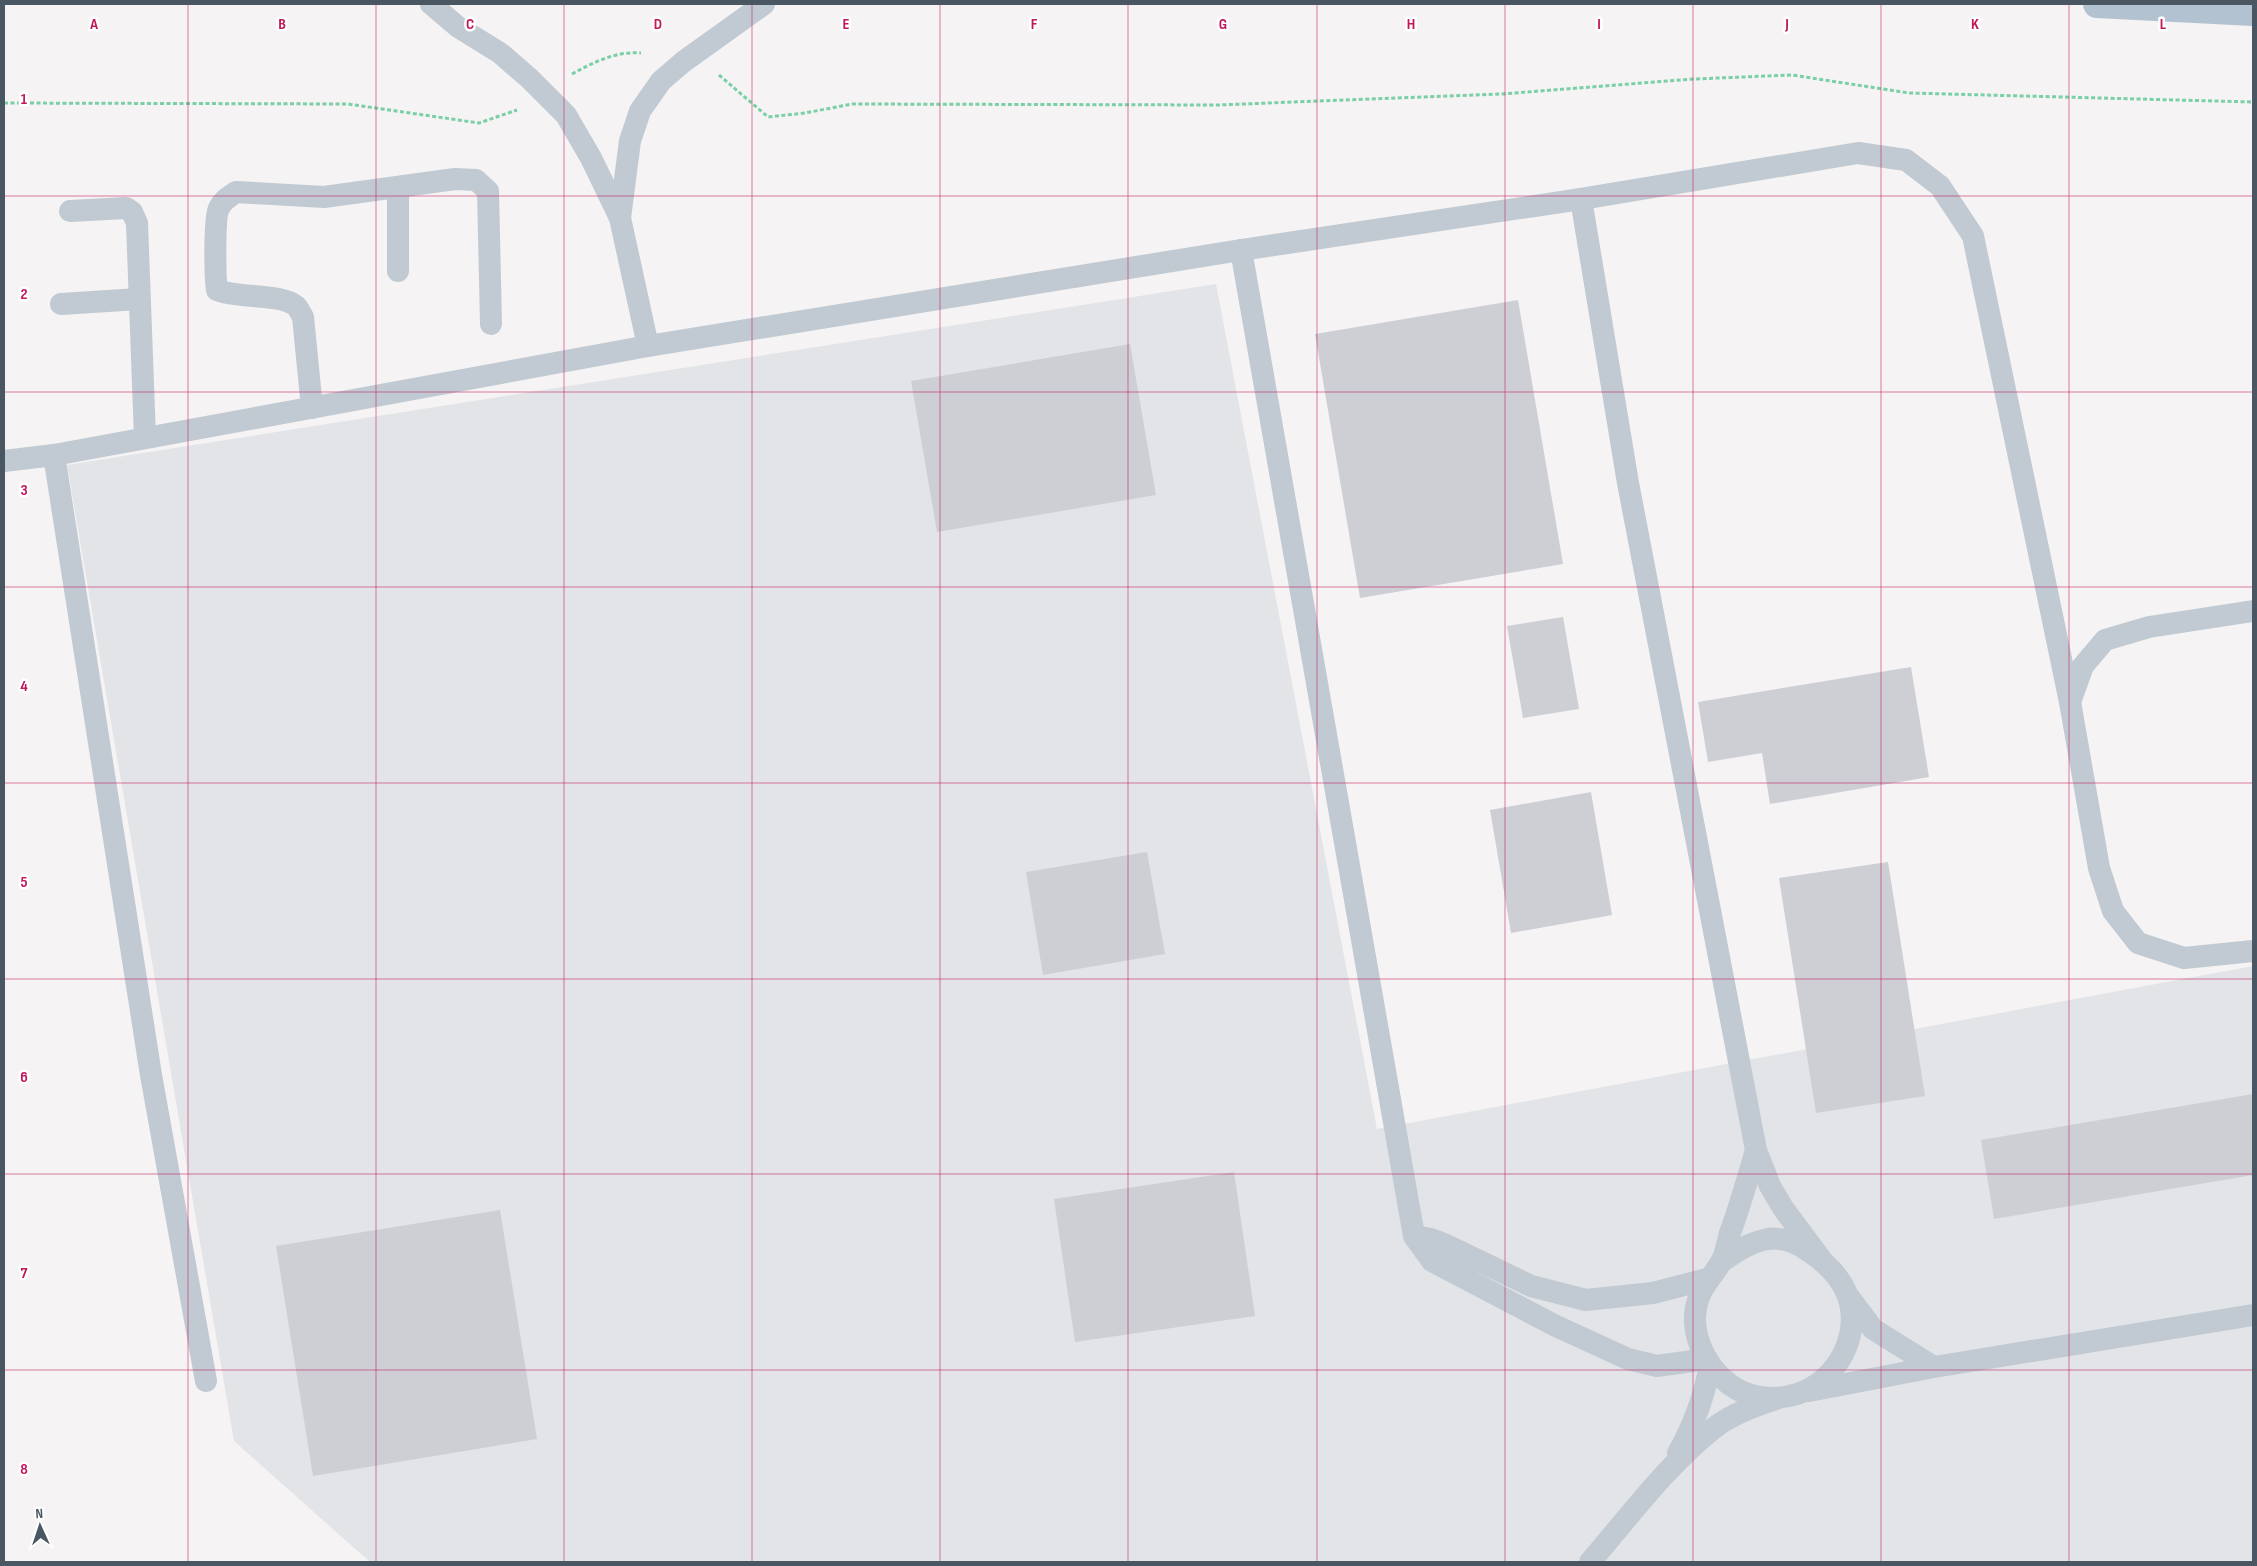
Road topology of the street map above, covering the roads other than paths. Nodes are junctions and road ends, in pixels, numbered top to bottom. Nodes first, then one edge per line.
1 (431, 4) edge
2 (764, 4) edge
3 (2097, 4) edge
4 (2253, 12) edge
5 (398, 187) junction
6 (1581, 199) junction
7 (70, 211) dead end
8 (620, 218) junction
9 (1241, 250) junction
10 (398, 271) dead end
11 (139, 300) junction
12 (61, 304) dead end
13 (491, 324) dead end
14 (648, 346) junction
15 (312, 408) junction
16 (145, 438) junction
17 (54, 455) junction
18 (4, 460) edge
19 (2253, 611) edge
20 (2070, 702) junction
21 (2253, 952) edge
22 (1756, 1150) junction
23 (1414, 1236) junction
24 (1821, 1259) junction
25 (1714, 1271) junction
26 (1847, 1295) junction
27 (2253, 1315) edge
28 (1708, 1362) junction
29 (1934, 1367) junction
30 (206, 1381) dead end
31 (1804, 1392) junction
32 (1778, 1398) junction
33 (1668, 1472) junction
34 (1590, 1562) edge

1 - 8 lane
2 - 8 lane
3 - 4 main road
5 - 10 lane
5 - 13 lane
5 - 15 lane
6 - 9 lane
6 - 20 lane
6 - 22 lane
7 - 11 lane
8 - 14 lane
9 - 14 lane
9 - 23 lane
11 - 12 lane
11 - 16 lane
14 - 15 lane
15 - 16 lane
16 - 17 lane
17 - 18 lane
17 - 30 lane
19 - 20 lane
20 - 21 lane
22 - 24 lane
22 - 25 lane
23 - 25 lane
23 - 28 lane
24 - 25 lane
24 - 26 lane
25 - 28 lane
26 - 29 lane
26 - 31 lane
27 - 29 lane
28 - 32 lane
28 - 33 lane
29 - 31 lane
31 - 32 lane
32 - 33 lane
33 - 34 lane

